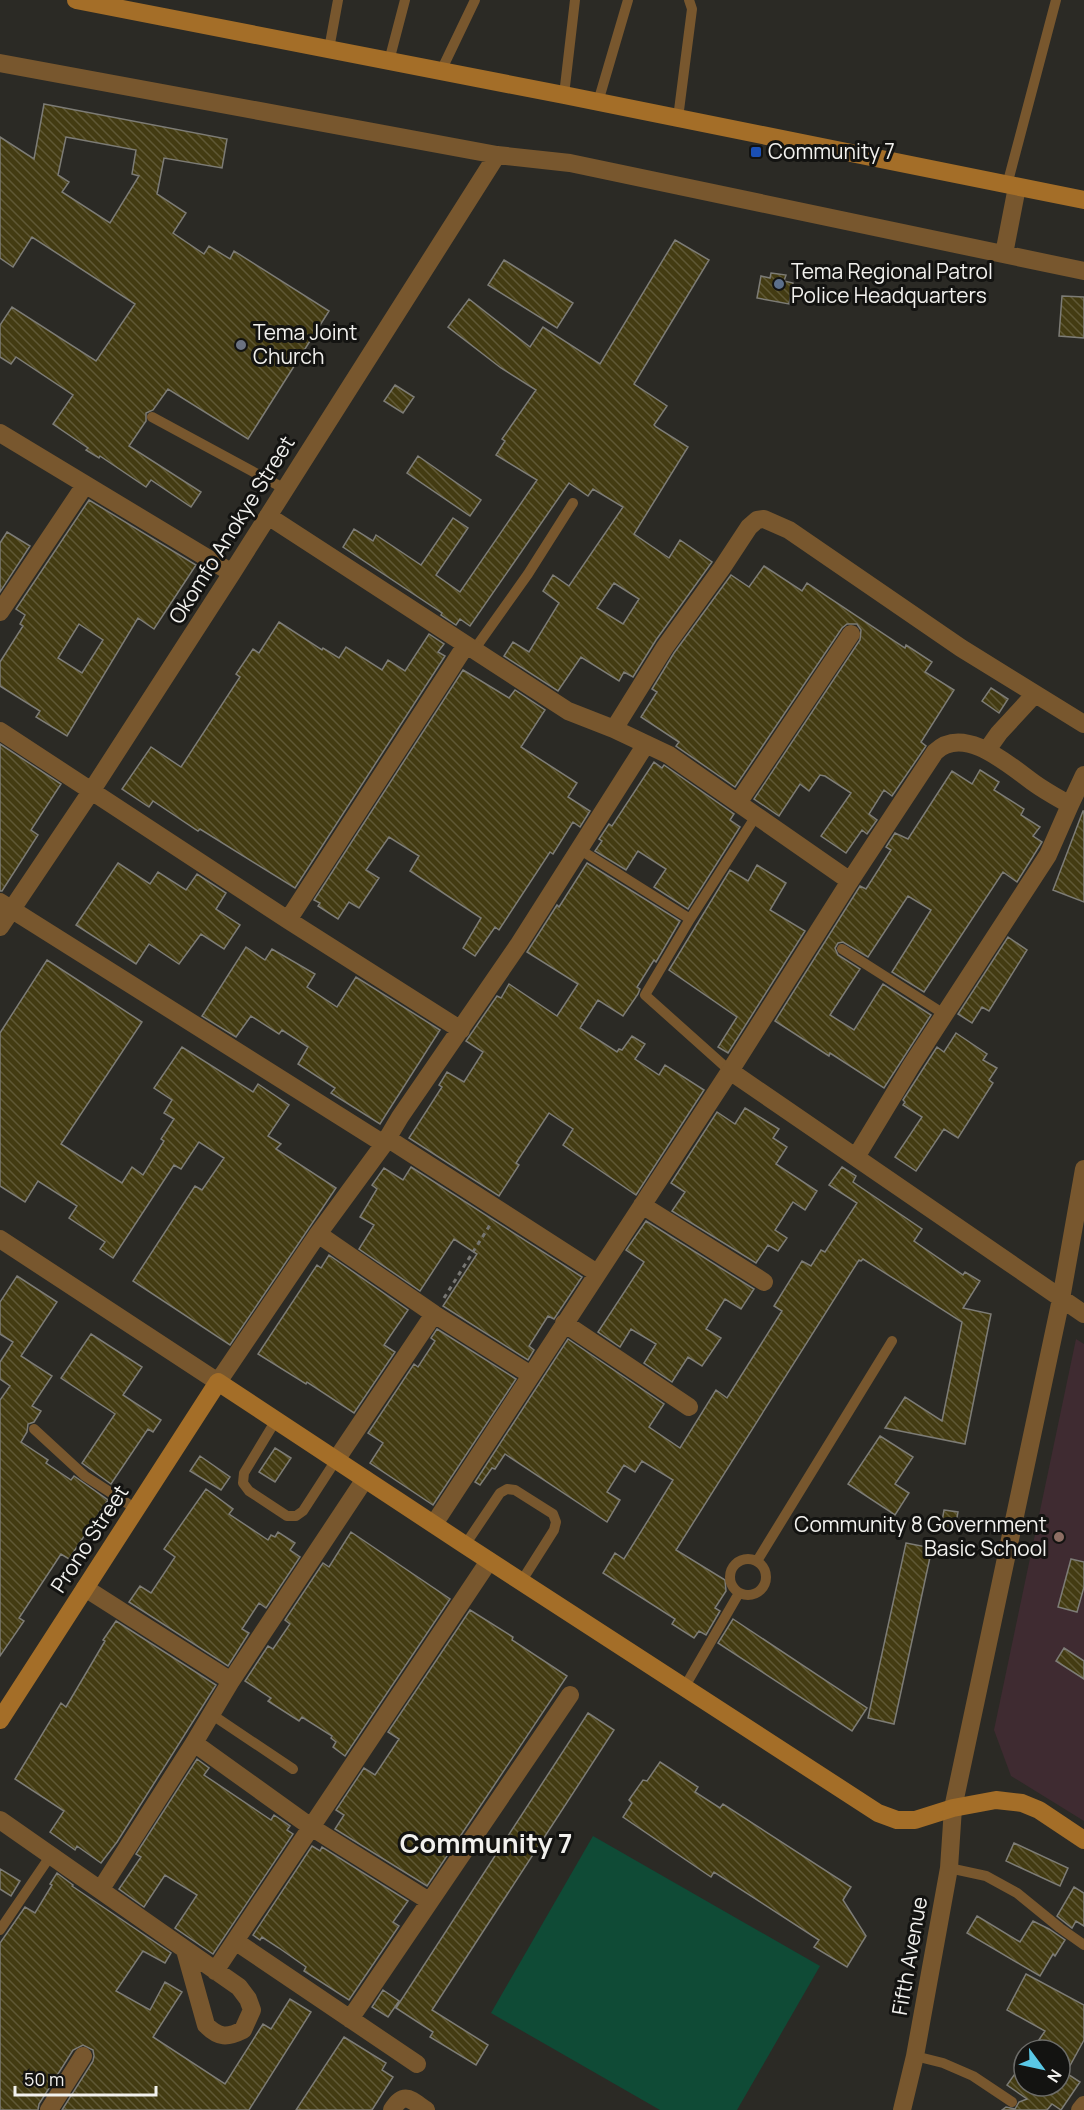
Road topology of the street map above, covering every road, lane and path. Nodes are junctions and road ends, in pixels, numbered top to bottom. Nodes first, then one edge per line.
1 (76, 0) edge
2 (338, 0) edge
3 (405, 0) edge
4 (475, 0) edge
5 (575, 0) edge
6 (628, 0) edge
7 (690, 0) edge
8 (1056, 0) edge
9 (329, 49) junction
10 (389, 61) junction
11 (0, 63) edge
12 (441, 71) junction
13 (564, 95) junction
14 (598, 102) junction
15 (678, 118) junction
16 (497, 155) junction
17 (1012, 186) junction
18 (1084, 201) edge
19 (1004, 254) junction
20 (1084, 270) edge
21 (152, 417) dead end
22 (0, 433) edge
23 (85, 485) junction
24 (285, 489) junction
25 (573, 503) dead end
26 (268, 516) junction
27 (232, 573) junction
28 (0, 612) edge
29 (851, 634) dead end
30 (470, 648) junction
31 (1035, 694) junction
32 (1084, 724) edge
33 (614, 729) junction
34 (0, 731) edge
35 (646, 744) junction
36 (987, 750) junction
37 (1084, 776) edge
38 (92, 790) junction
39 (738, 803) junction
40 (1070, 805) junction
41 (756, 816) junction
42 (579, 849) junction
43 (850, 881) junction
44 (6, 906) edge
45 (690, 919) junction
46 (288, 920) junction
47 (0, 927) edge
48 (842, 949) dead end
49 (944, 1014) junction
50 (461, 1030) junction
51 (730, 1071) junction
52 (386, 1141) junction
53 (856, 1157) junction
54 (1084, 1169) edge
55 (642, 1205) junction
56 (498, 1211) junction
57 (318, 1234) junction
58 (0, 1239) edge
59 (597, 1273) junction
60 (764, 1282) dead end
61 (1061, 1299) junction
62 (434, 1314) junction
63 (1084, 1314) edge
64 (564, 1323) junction
65 (892, 1341) dead end
66 (531, 1376) junction
67 (218, 1382) junction
68 (689, 1407) dead end
69 (276, 1420) junction
70 (34, 1429) dead end
71 (336, 1460) junction
72 (365, 1479) junction
73 (136, 1509) junction
74 (434, 1524) junction
75 (465, 1545) junction
76 (489, 1561) junction
77 (757, 1561) junction
78 (521, 1582) junction
79 (85, 1588) junction
80 (739, 1593) junction
81 (231, 1681) junction
82 (684, 1688) junction
83 (570, 1695) dead end
84 (211, 1714) junction
85 (0, 1720) edge
86 (194, 1743) junction
87 (293, 1769) dead end
88 (953, 1808) junction
89 (0, 1820) edge
90 (311, 1827) junction
91 (1084, 1840) edge
92 (51, 1855) junction
93 (949, 1868) junction
94 (101, 1889) junction
95 (429, 1901) junction
96 (0, 1930) edge
97 (235, 1941) junction
98 (1084, 1945) edge
99 (185, 1950) junction
100 (215, 1971) junction
101 (350, 2019) junction
102 (83, 2056) dead end
103 (915, 2056) junction
104 (417, 2064) dead end
105 (1012, 2102) dead end
106 (1084, 2105) edge
107 (49, 2110) edge
108 (392, 2110) edge
109 (426, 2110) edge
110 (902, 2110) edge
111 (1080, 2110) edge

1 - 9 street
2 - 9 lane
3 - 10 lane
4 - 12 lane
5 - 13 lane
6 - 14 lane
7 - 15 lane
8 - 17 lane
9 - 10 street
10 - 12 street
11 - 16 street
12 - 13 street
13 - 14 street
14 - 15 street
15 - 17 street
16 - 19 street
16 - 24 street, Okomfo Anokye Street
17 - 18 street
17 - 19 street
19 - 20 street
21 - 24 lane
22 - 23 street
23 - 27 street
23 - 28 street
24 - 26 street, Okomfo Anokye Street
25 - 30 lane
26 - 27 street, Okomfo Anokye Street
26 - 30 street
27 - 38 street, Okomfo Anokye Street
29 - 39 street
30 - 33 street
30 - 46 street
31 - 32 street
31 - 33 street
31 - 36 street
33 - 35 street
34 - 38 street
35 - 39 street
35 - 42 street
36 - 40 street
36 - 43 street
37 - 40 street
38 - 44 street, Okomfo Anokye Street
38 - 46 street
39 - 41 street
40 - 49 street
41 - 43 street
41 - 45 lane
42 - 45 lane
42 - 50 street
43 - 51 street
44 - 47 street, Okomfo Anokye Street
44 - 52 street
45 - 51 lane
46 - 50 street
48 - 49 lane
49 - 53 street
50 - 52 street
51 - 53 street
51 - 55 street
52 - 56 street
52 - 57 street
53 - 61 street
54 - 61 street, Fifth Avenue
55 - 59 street
55 - 60 street
56 - 59 street
56 - 62 path
57 - 62 street
57 - 67 street
58 - 67 street
59 - 64 street
61 - 63 street
61 - 88 street, Fifth Avenue
62 - 66 street
62 - 71 street
64 - 66 street
64 - 68 street
65 - 77 lane
66 - 74 street
67 - 69 street
67 - 73 street, Prono Street
69 - 71 street
69 - 71 lane
70 - 73 lane
71 - 72 street
72 - 74 street
72 - 81 street
73 - 79 street, Prono Street
74 - 75 street
75 - 76 street
75 - 78 lane
76 - 78 street
76 - 90 street
77 - 80 lane
77 - 80 lane
78 - 82 street
79 - 81 street
79 - 85 street, Prono Street
80 - 82 lane
81 - 84 street
82 - 88 street
83 - 95 street
84 - 86 street
84 - 87 lane
86 - 90 street
86 - 94 street
88 - 91 street
88 - 93 street, Fifth Avenue
89 - 92 street
90 - 95 street
90 - 97 street
92 - 94 street
92 - 96 lane
93 - 98 lane
93 - 103 street, Fifth Avenue
94 - 99 street
95 - 101 street
97 - 100 street
97 - 101 street
99 - 100 street
99 - 100 street
101 - 104 street
102 - 107 street
103 - 105 lane
103 - 110 street, Fifth Avenue
106 - 111 street
108 - 109 street

